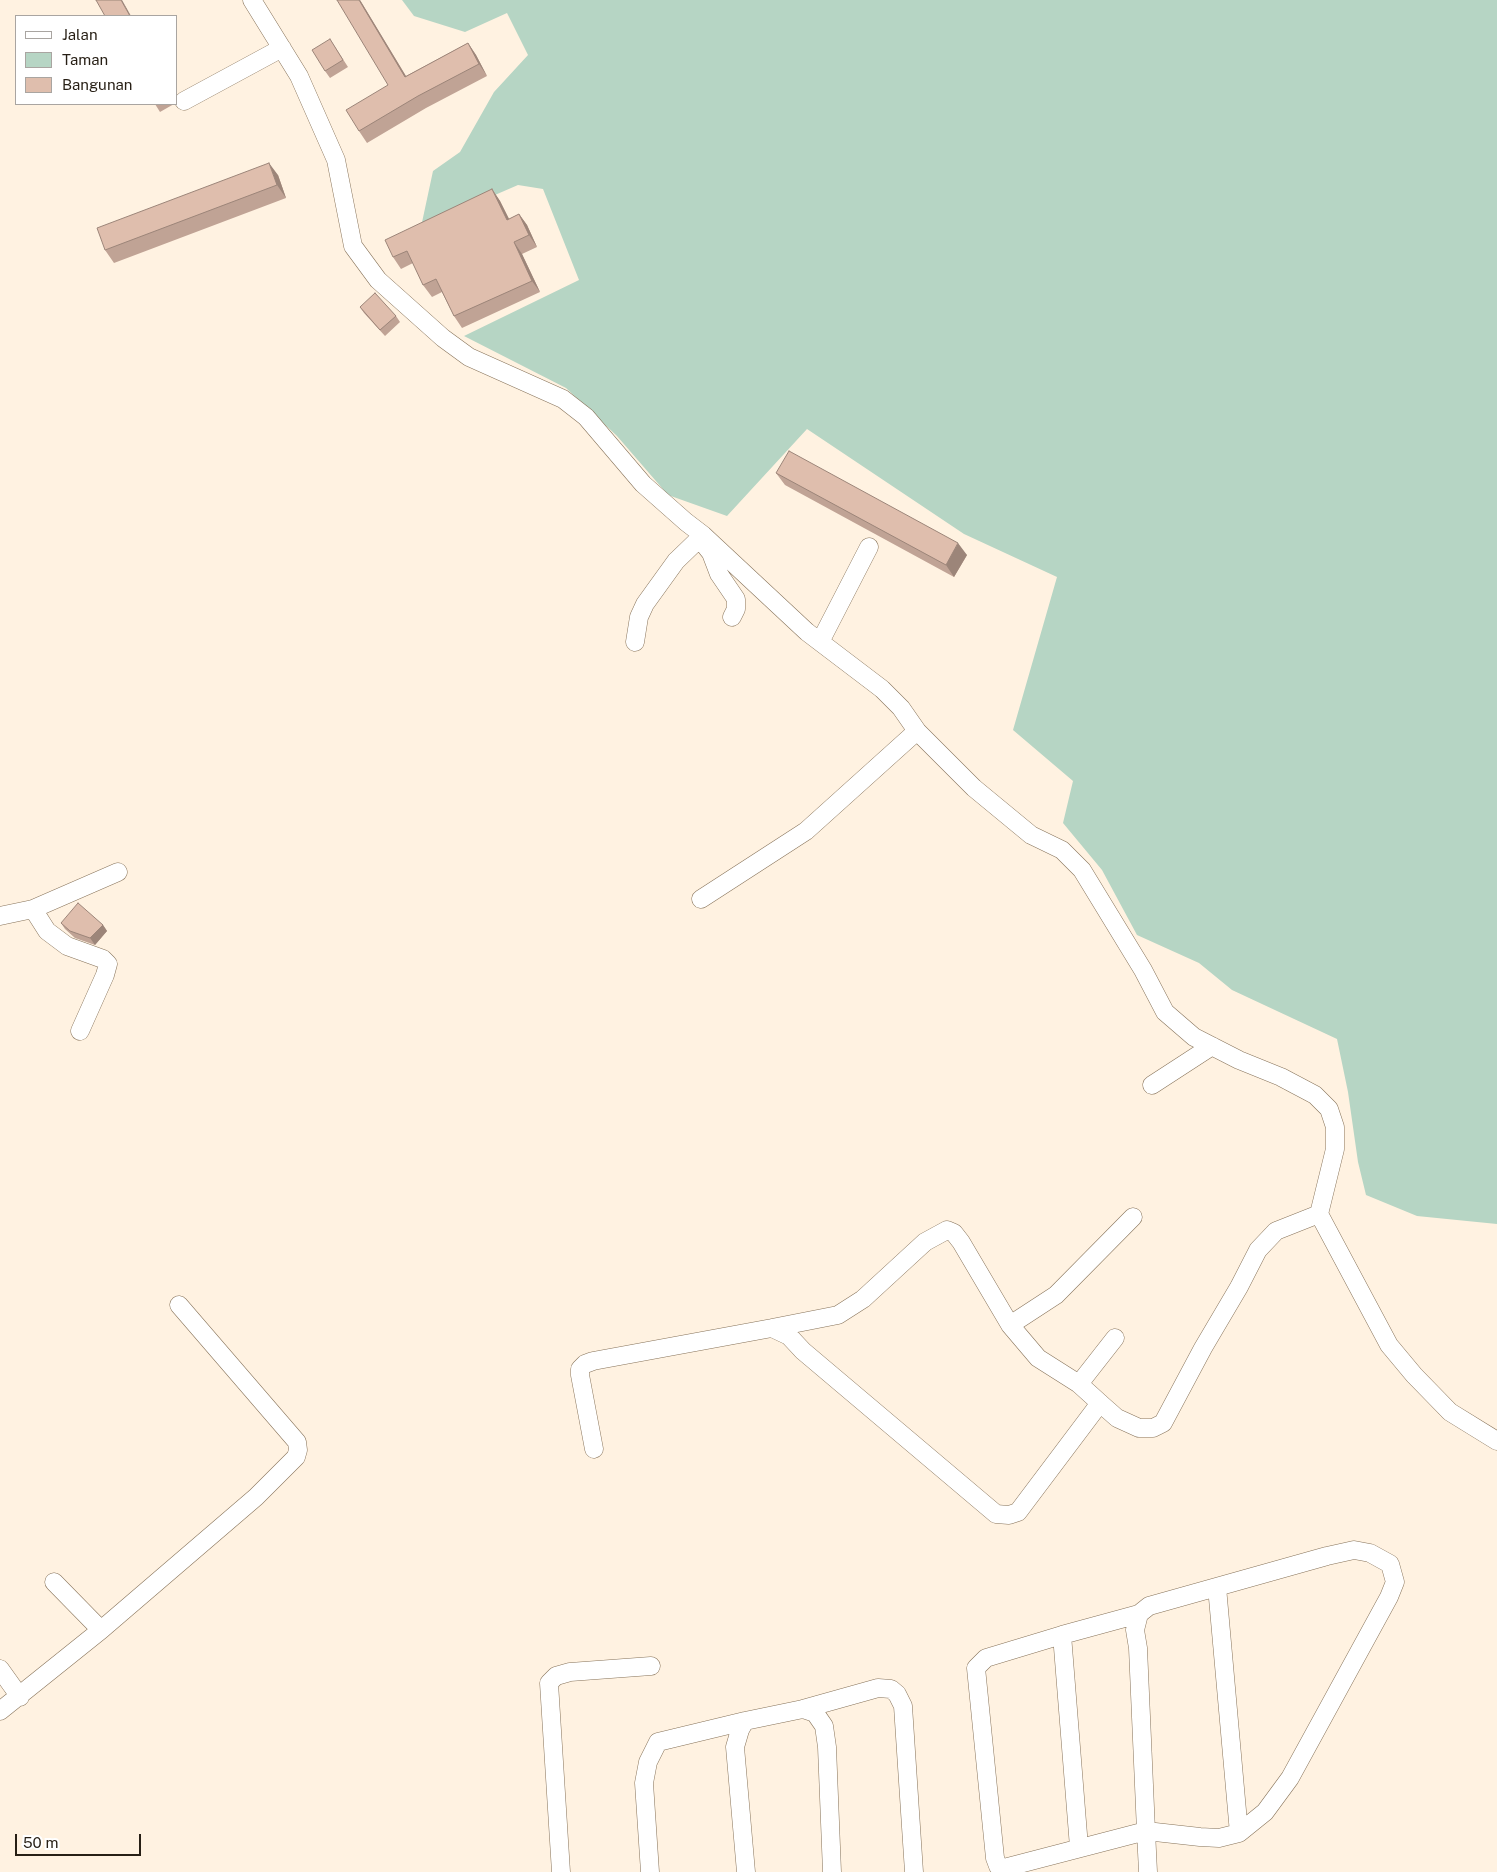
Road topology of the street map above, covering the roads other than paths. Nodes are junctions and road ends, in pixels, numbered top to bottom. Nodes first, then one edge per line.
1 (252, 0) edge
2 (282, 48) junction
3 (184, 101) dead end
4 (702, 536) junction
5 (869, 547) dead end
6 (732, 617) dead end
7 (635, 642) dead end
8 (820, 642) junction
9 (917, 730) junction
10 (118, 872) dead end
11 (701, 898) dead end
12 (33, 909) junction
13 (0, 916) edge
14 (80, 1031) dead end
15 (1212, 1046) junction
16 (1152, 1086) dead end
17 (1319, 1214) junction
18 (1133, 1218) dead end
19 (179, 1305) dead end
20 (1010, 1326) junction
21 (772, 1328) junction
22 (1115, 1338) dead end
23 (1079, 1384) junction
24 (1100, 1403) junction
25 (1497, 1441) edge
26 (594, 1448) dead end
27 (54, 1582) dead end
28 (1217, 1587) junction
29 (1139, 1614) junction
30 (102, 1630) junction
31 (1062, 1635) junction
32 (651, 1666) dead end
33 (0, 1668) edge
34 (20, 1697) junction
35 (802, 1709) junction
36 (0, 1711) edge
37 (745, 1721) junction
38 (1146, 1830) junction
39 (1239, 1833) junction
40 (1080, 1847) junction
41 (561, 1872) edge
42 (650, 1872) edge
43 (746, 1872) edge
44 (832, 1872) edge
45 (914, 1872) edge
46 (1148, 1872) edge

1 - 2 street
2 - 3 street
2 - 4 street
4 - 6 street
4 - 7 street
4 - 8 street
5 - 8 street
8 - 9 street
9 - 11 street
9 - 15 street
10 - 12 street
12 - 13 street
12 - 14 street
15 - 16 street
15 - 17 street
17 - 24 street
17 - 25 street
18 - 20 street
19 - 30 street
20 - 21 street
20 - 23 street
21 - 24 street
21 - 26 street
22 - 23 street
23 - 24 street
27 - 30 street
28 - 29 street
28 - 39 street
28 - 39 street
29 - 31 street
29 - 38 street
30 - 34 street
31 - 40 street
31 - 40 street
32 - 41 street
33 - 34 street
34 - 36 street
35 - 37 street
35 - 44 street
35 - 45 street
37 - 42 street
37 - 43 street
38 - 39 street
38 - 40 street
38 - 46 street

